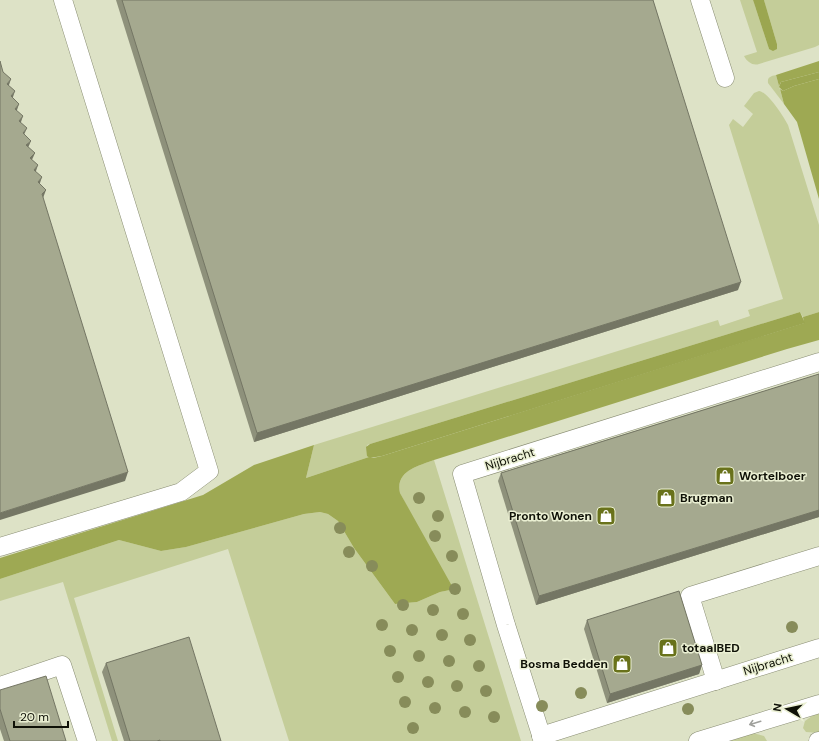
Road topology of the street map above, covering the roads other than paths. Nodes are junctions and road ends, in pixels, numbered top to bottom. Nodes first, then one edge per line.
1 (63, 0) edge
2 (700, 0) edge
3 (725, 78) dead end
4 (819, 362) edge
5 (0, 547) edge
6 (819, 556) edge
7 (819, 648) edge
8 (716, 681) junction
9 (0, 686) edge
10 (819, 704) edge
11 (542, 738) edge
12 (87, 741) edge
13 (698, 741) edge

1 - 5 street
2 - 3 street
4 - 11 street, Nijbracht
6 - 8 street
7 - 8 street, Nijbracht
8 - 11 street, Nijbracht
9 - 12 street
10 -> 13 street

